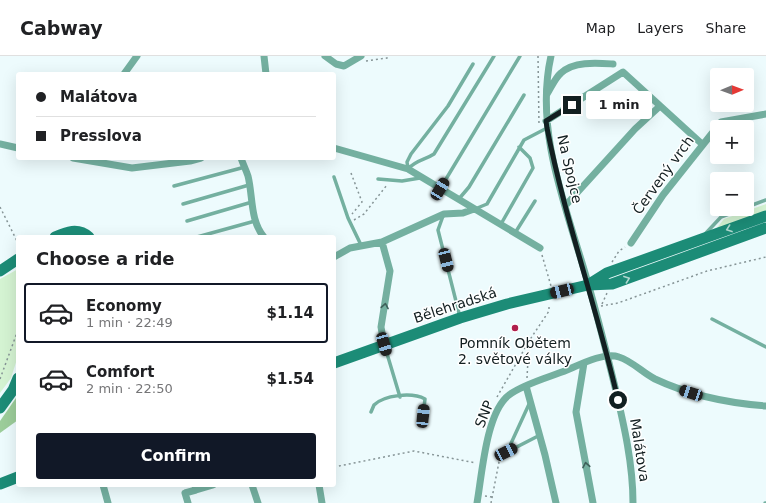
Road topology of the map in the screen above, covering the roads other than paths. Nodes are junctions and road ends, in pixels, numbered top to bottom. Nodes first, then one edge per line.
1 (137, 56) edge
2 (264, 56) edge
3 (325, 56) edge
4 (362, 56) edge
5 (494, 56) edge
6 (520, 56) edge
7 (551, 56) edge
8 (473, 64) dead end
9 (613, 64) dead end
10 (125, 72) edge
11 (266, 72) edge
12 (524, 95) dead end
13 (547, 95) junction
14 (660, 106) junction
15 (766, 114) edge
16 (547, 124) junction
17 (0, 144) edge
18 (702, 144) junction
19 (519, 147) junction
20 (16, 148) edge
21 (336, 149) edge
22 (89, 160) edge
23 (193, 160) edge
24 (242, 160) edge
25 (245, 167) junction
26 (408, 170) junction
27 (334, 177) dead end
28 (421, 177) junction
29 (378, 179) dead end
30 (249, 185) junction
31 (174, 186) dead end
32 (440, 189) junction
33 (458, 200) junction
34 (766, 200) edge
35 (535, 201) dead end
36 (252, 202) junction
37 (183, 204) dead end
38 (754, 204) edge
39 (565, 206) junction
40 (474, 209) junction
41 (444, 214) junction
42 (724, 216) edge
43 (766, 216) edge
44 (256, 220) junction
45 (187, 221) dead end
46 (501, 225) junction
47 (766, 228) edge
48 (515, 233) junction
49 (61, 235) edge
50 (85, 235) edge
51 (204, 235) edge
52 (261, 235) edge
53 (700, 240) junction
54 (382, 242) junction
55 (631, 243) road end
56 (361, 245) junction
57 (540, 248) road end
58 (336, 256) edge
59 (16, 260) edge
60 (0, 271) edge
61 (588, 285) junction
62 (460, 318) junction
63 (712, 319) dead end
64 (384, 344) junction
65 (766, 347) edge
66 (608, 356) junction
67 (336, 361) edge
68 (584, 363) junction
69 (16, 383) edge
70 (526, 386) junction
71 (400, 397) junction
72 (530, 401) junction
73 (766, 406) edge
74 (0, 408) edge
75 (371, 412) dead end
76 (423, 416) dead end
77 (540, 435) junction
78 (16, 478) edge
79 (0, 484) edge
80 (104, 487) edge
81 (196, 487) edge
82 (253, 487) edge
83 (319, 487) edge
84 (108, 503) edge
85 (188, 503) edge
86 (258, 503) edge
87 (322, 503) edge
88 (477, 503) edge
89 (556, 503) edge
90 (593, 503) edge
91 (634, 503) edge

1 - 10 street
2 - 11 street
3 - 4 street
5 - 26 lane
6 - 32 lane
7 - 13 street, Na Spojce
8 - 26 lane
9 - 13 street
12 - 33 lane
13 - 16 street, Na Spojce
14 - 16 street
14 - 18 street
14 - 39 street
15 - 18 street, Červený vrch
16 - 19 lane
16 - 39 street, Na Spojce
17 - 20 street
18 - 55 street, Červený vrch
19 - 40 lane
19 - 46 lane
21 - 26 street
22 - 23 street
24 - 25 street
25 - 30 street
25 - 31 lane
26 - 28 street
27 - 56 lane
28 - 29 lane
28 - 32 street
30 - 36 street
30 - 37 lane
32 - 33 street
33 - 40 street
34 - 38 lane
35 - 48 lane
36 - 44 street
36 - 45 lane
39 - 61 street, Na Spojce
40 - 41 street
40 - 46 street
41 - 54 street
41 - 62 lane
42 - 53 lane
43 -> 53 street, Bělehradská
44 - 51 lane
44 - 52 street
46 - 48 street
61 -> 47 street, Bělehradská
48 - 57 street
49 - 50 street
53 - 61 street, Bělehradská
54 - 56 street
64 -> 54 street
56 - 58 street
59 - 60 street
61 - 62 street, Bělehradská
61 - 66 street, Malátova
62 - 64 street, Bělehradská
63 - 65 lane
64 - 67 street, Bělehradská
64 - 71 lane
66 - 68 street, SNP
66 - 73 street
66 - 91 street, Malátova
68 - 70 street, SNP
90 -> 68 street
69 - 74 street
70 - 72 street
70 - 88 street, SNP
71 - 75 lane
71 - 76 lane
72 - 77 street
72 - 77 lane
77 - 89 street
78 - 79 street
80 - 84 street
81 - 85 street
82 - 86 street
83 - 87 street

